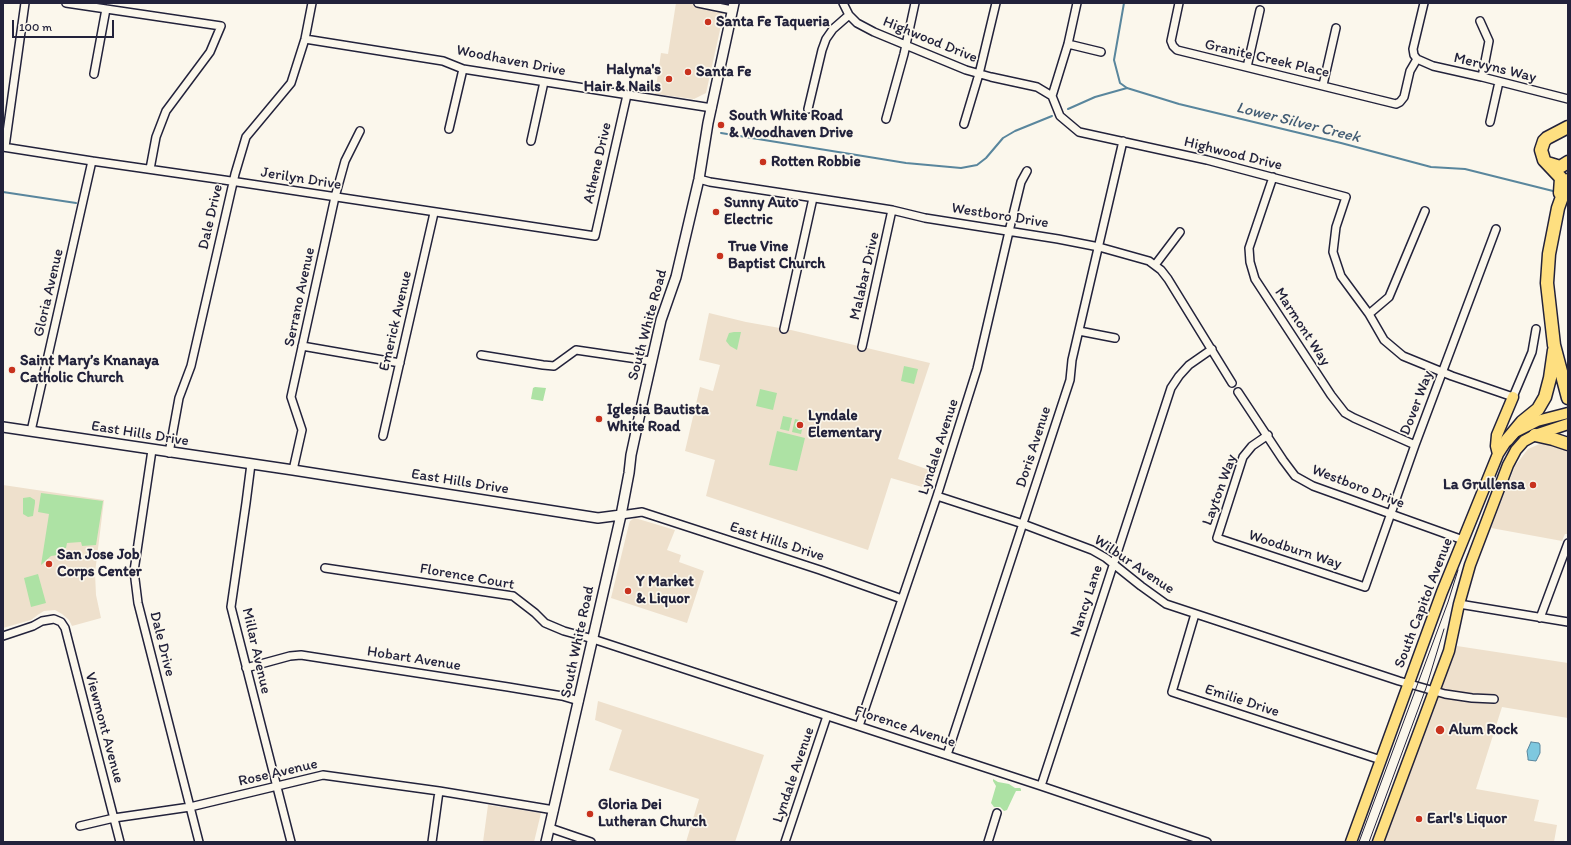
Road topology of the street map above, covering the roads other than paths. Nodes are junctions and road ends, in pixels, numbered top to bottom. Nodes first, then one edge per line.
1 (25, 3) edge
2 (66, 3) edge
3 (312, 3) edge
4 (698, 3) edge
5 (842, 3) edge
6 (915, 3) edge
7 (996, 3) edge
8 (1077, 3) edge
9 (1179, 3) edge
10 (1424, 3) edge
11 (733, 7) edge
12 (106, 9) junction
13 (1260, 10) dead end
14 (849, 15) junction
15 (1480, 21) dead end
16 (1336, 28) dead end
17 (305, 40) junction
18 (1068, 44) junction
19 (905, 45) junction
20 (1101, 52) dead end
21 (1417, 59) junction
22 (1247, 67) junction
23 (463, 69) junction
24 (94, 74) dead end
25 (979, 74) junction
26 (1482, 77) junction
27 (544, 82) junction
28 (1499, 82) junction
29 (1323, 85) junction
30 (627, 95) junction
31 (1052, 96) junction
32 (1568, 99) edge
33 (712, 108) junction
34 (808, 109) dead end
35 (886, 119) dead end
36 (1490, 122) dead end
37 (964, 124) dead end
38 (1568, 127) edge
39 (450, 129) dead end
40 (360, 131) dead end
41 (531, 141) dead end
42 (1123, 141) junction
43 (4, 147) edge
44 (92, 161) junction
45 (1568, 162) edge
46 (1546, 163) junction
47 (150, 169) junction
48 (1027, 171) dead end
49 (1272, 177) junction
50 (698, 179) junction
51 (1568, 180) edge
52 (233, 181) junction
53 (335, 197) junction
54 (814, 198) junction
55 (1558, 208) junction
56 (892, 210) junction
57 (1425, 211) dead end
58 (434, 213) junction
59 (1496, 228) dead end
60 (1009, 231) junction
61 (1180, 232) dead end
62 (595, 236) joint
63 (1099, 248) junction
64 (1155, 265) junction
65 (1369, 314) junction
66 (784, 329) dead end
67 (1536, 329) dead end
68 (1079, 331) junction
69 (1115, 338) dead end
70 (1554, 345) junction
71 (302, 346) junction
72 (862, 347) dead end
73 (1212, 349) junction
74 (480, 355) dead end
75 (651, 361) junction
76 (400, 363) junction
77 (1443, 372) junction
78 (1232, 383) dead end
79 (1238, 392) dead end
80 (1513, 397) junction
81 (1568, 398) edge
82 (1568, 413) edge
83 (1568, 424) edge
84 (3, 427) edge
85 (31, 431) junction
86 (1268, 435) junction
87 (1535, 435) junction
88 (383, 436) dead end
89 (1507, 440) junction
90 (1568, 444) edge
91 (1415, 445) junction
92 (152, 450) junction
93 (169, 453) junction
94 (1498, 454) junction
95 (251, 464) junction
96 (293, 470) junction
97 (936, 496) junction
98 (1392, 514) junction
99 (621, 515) junction
100 (1023, 524) junction
101 (1217, 538) joint
102 (1463, 540) junction
103 (1568, 543) edge
104 (1113, 564) junction
105 (325, 568) dead end
106 (1365, 587) joint
107 (902, 599) junction
108 (1459, 604) junction
109 (1196, 614) junction
110 (1540, 618) junction
111 (1568, 622) edge
112 (3, 636) edge
113 (593, 638) junction
114 (246, 668) junction
115 (1409, 684) junction
116 (1434, 691) junction
117 (1494, 699) dead end
118 (579, 701) junction
119 (828, 716) junction
120 (859, 726) junction
121 (947, 755) junction
122 (1381, 760) junction
123 (1041, 786) junction
124 (276, 787) junction
125 (439, 791) junction
126 (190, 807) junction
127 (554, 810) junction
128 (997, 814) dead end
129 (114, 818) junction
130 (80, 826) dead end
131 (550, 828) junction
132 (120, 842) edge
133 (199, 842) edge
134 (291, 842) edge
135 (432, 842) edge
136 (546, 842) edge
137 (591, 842) edge
138 (785, 842) edge
139 (988, 842) edge
140 (1208, 842) edge
141 (1351, 842) edge
142 (1378, 842) edge

1 - 43 street
2 - 12 street
3 - 17 street, Dale Drive
4 - 11 street
5 - 14 street
6 - 19 street
7 - 25 street
8 - 18 street
9 - 22 street, Granite Creek Place
10 - 21 street
11 - 33 main road, South White Road
12 - 24 street
12 - 47 street
13 - 22 street
14 - 19 street, Highwood Drive
14 - 34 street
15 - 26 street
16 - 29 street
17 - 23 street, Woodhaven Drive
17 - 52 street, Dale Drive
18 - 20 street
18 - 31 street
19 - 25 street, Highwood Drive
19 - 35 street
21 - 26 street, Mervyns Way
21 - 29 street, Granite Creek Place
22 - 29 street, Granite Creek Place
23 - 27 street, Woodhaven Drive
23 - 39 street
25 - 31 street, Highwood Drive
25 - 37 street
26 - 28 street, Mervyns Way
27 - 30 street, Woodhaven Drive
27 - 41 street
28 - 32 street, Mervyns Way
28 - 36 street
30 - 33 street, Woodhaven Drive
30 - 62 street, Athene Drive
31 - 42 street, Highwood Drive
33 - 50 main road, South White Road
38 - 46 highway
40 - 53 street, Serrano Avenue
42 - 49 street, Highwood Drive
42 - 63 street, Doris Avenue
43 - 44 street, Jerilyn Drive
44 - 47 street, Jerilyn Drive
44 - 85 street, Gloria Avenue
45 - 46 highway
46 - 55 highway
47 - 52 street, Jerilyn Drive
48 - 60 street, Lyndale Avenue
49 - 65 street, Highwood Drive
49 - 91 street, Marmont Way
50 - 54 street, Westboro Drive
50 - 75 main road, South White Road
51 - 55 highway
52 - 53 street, Jerilyn Drive
52 - 93 street, Dale Drive
53 - 58 street, Jerilyn Drive
53 - 71 street, Serrano Avenue
54 - 56 street, Westboro Drive
54 - 66 street
55 - 70 highway
56 - 60 street, Westboro Drive
56 - 72 street, Malabar Drive
57 - 65 street
58 - 62 street, Jerilyn Drive
58 - 76 street, Emerick Avenue
59 - 77 street, Dover Way
60 - 63 street, Westboro Drive
60 - 97 street, Lyndale Avenue
61 - 64 street
63 - 64 street, Westboro Drive
63 - 68 street, Doris Avenue
64 - 73 street, Westboro Drive
65 - 77 street, Highwood Drive
67 - 80 street
68 - 69 street
68 - 100 street, Doris Avenue
70 - 81 highway
70 - 89 highway
71 - 76 street
71 - 96 street, Serrano Avenue
73 - 78 street, Westboro Drive
73 - 104 street, Nancy Lane
74 - 75 street
75 - 99 main road, South White Road
76 - 88 street, Emerick Avenue
77 - 80 street, Highwood Drive
77 - 91 street, Dover Way
79 - 86 street, Westboro Drive
80 - 94 main road
82 - 89 main road, South Capitol Avenue
83 - 87 main road, South Capitol Avenue
84 - 85 main road, East Hills Drive
85 - 92 main road, East Hills Drive
86 - 98 street, Westboro Drive
86 - 101 street, Layton Way
87 - 90 highway
87 - 108 main road, South Capitol Avenue
89 - 94 main road, South Capitol Avenue
91 - 98 street, Dover Way
92 - 93 main road, East Hills Drive
92 - 126 street, Dale Drive
93 - 95 main road, East Hills Drive
94 - 102 main road, South Capitol Avenue
95 - 96 main road, East Hills Drive
95 - 114 street, Millar Avenue
96 - 99 main road, East Hills Drive
97 - 100 street, Wilbur Avenue
97 - 107 street, Lyndale Avenue
98 - 102 street, Westboro Drive
98 - 106 street, Dover Way
99 - 107 street, East Hills Drive
99 - 113 main road, South White Road
100 - 104 street, Wilbur Avenue
100 - 121 street, Doris Avenue
101 - 106 street, Woodburn Way
102 - 115 main road, South Capitol Avenue
103 - 110 street
104 - 109 street, Wilbur Avenue
104 - 123 street, Nancy Lane
105 - 113 street, Florence Court
107 - 120 street, Lyndale Avenue
108 - 110 street
108 - 116 main road, South Capitol Avenue
109 - 115 street, Wilbur Avenue
109 - 122 street, Emilie Drive
110 - 111 street
112 - 129 street, Viewmont Avenue
113 - 118 main road, South White Road
113 - 119 street, Florence Avenue
114 - 118 street, Hobart Avenue
114 - 124 street, Millar Avenue
115 - 116 street, Wilbur Avenue
115 - 122 main road, South Capitol Avenue
116 - 117 street, Wilbur Avenue
116 - 142 main road, South Capitol Avenue
118 - 127 main road, South White Road
119 - 120 street, Florence Avenue
119 - 138 street, Lyndale Avenue
120 - 121 street, Florence Avenue
121 - 123 street, Florence Avenue
122 - 141 main road, South Capitol Avenue
123 - 140 street, Florence Avenue
124 - 125 street, Rose Avenue
124 - 126 street, Rose Avenue
124 - 134 street, Millar Avenue
125 - 127 street, Rose Avenue
125 - 135 street
126 - 129 street, Rose Avenue
126 - 133 street, Dale Drive
127 - 131 main road, South White Road
128 - 139 street
129 - 130 street, Rose Avenue
129 - 132 street, Viewmont Avenue
131 - 136 main road, South White Road
131 - 137 street

